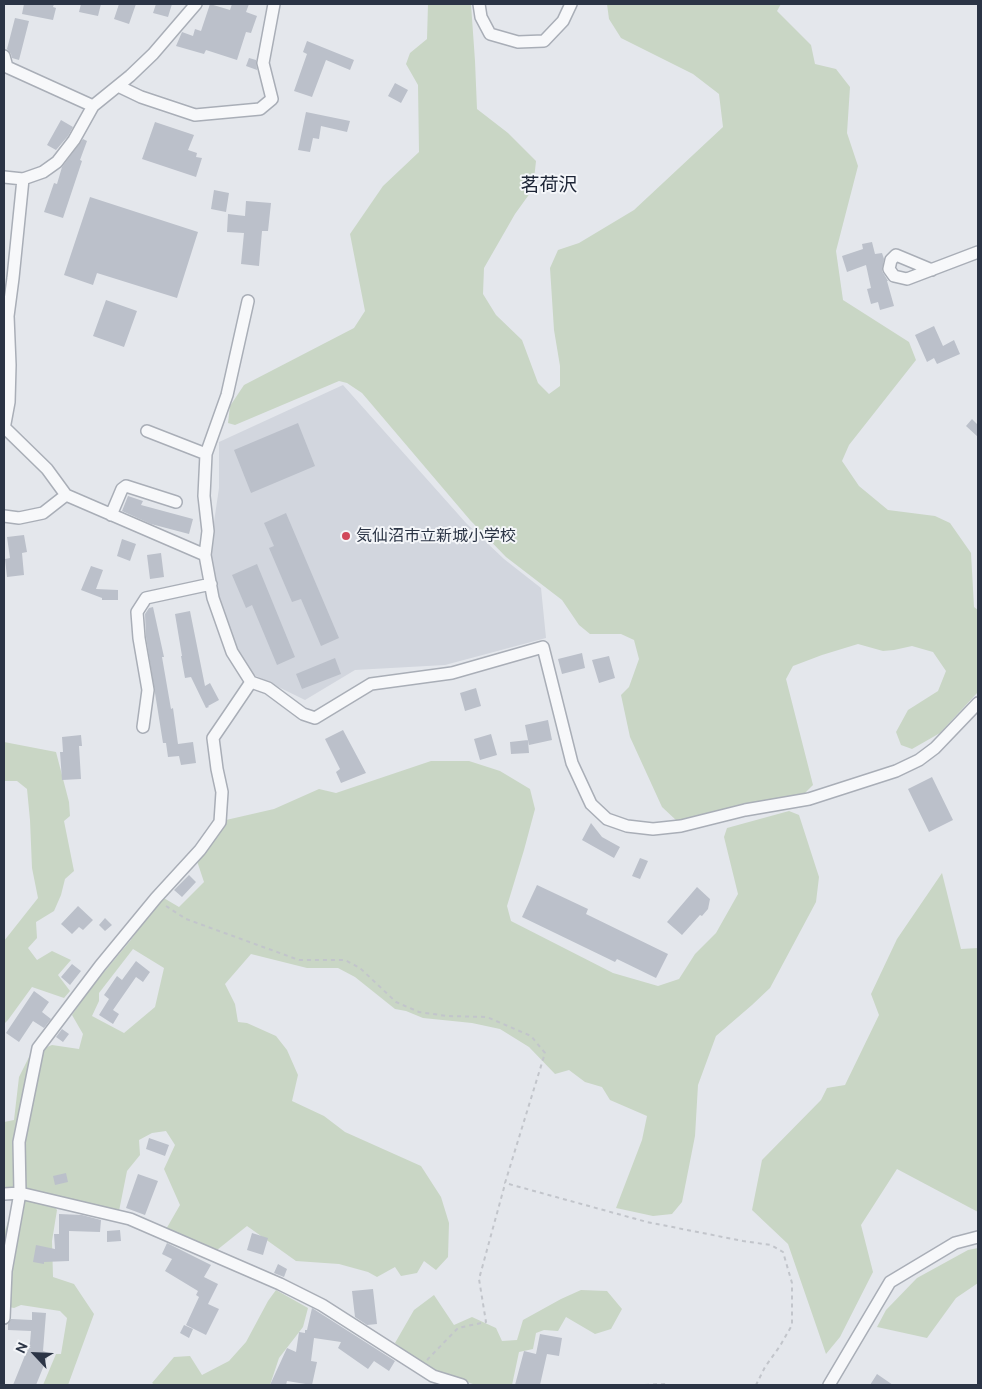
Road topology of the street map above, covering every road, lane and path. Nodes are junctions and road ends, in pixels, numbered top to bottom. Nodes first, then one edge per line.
1 (196, 4) edge
2 (274, 4) edge
3 (479, 4) edge
4 (571, 4) edge
5 (4, 56) edge
6 (118, 86) junction
7 (93, 106) junction
8 (4, 177) edge
9 (23, 179) junction
10 (978, 252) edge
11 (932, 270) dead end
12 (248, 301) dead end
13 (4, 428) edge
14 (147, 431) dead end
15 (206, 454) junction
16 (66, 495) junction
17 (176, 502) dead end
18 (111, 515) junction
19 (4, 516) edge
20 (205, 555) junction
21 (211, 584) junction
22 (251, 682) junction
23 (978, 703) edge
24 (143, 727) dead end
25 (156, 898) junction
26 (505, 1183) junction
27 (4, 1194) edge
28 (20, 1194) junction
29 (978, 1237) edge
30 (4, 1318) edge
31 (420, 1367) junction
32 (462, 1385) edge
33 (645, 1385) edge
34 (667, 1385) edge
35 (756, 1385) edge
36 (829, 1385) edge

1 - 6 street
2 - 6 street
3 - 4 street
5 - 7 street
6 - 7 street
7 - 9 street
8 - 9 street
9 - 13 street
10 - 11 street
12 - 15 street
13 - 16 street
14 - 15 street
15 - 20 street
16 - 18 street
16 - 19 street
17 - 18 street
18 - 20 street
20 - 21 street
21 - 22 street
21 - 24 street
22 - 23 street
22 - 25 street
25 - 26 path
25 - 28 street
26 - 31 path
26 - 35 path
27 - 28 street
28 - 30 street
28 - 31 street
29 - 36 street
31 - 32 street
33 - 34 path

